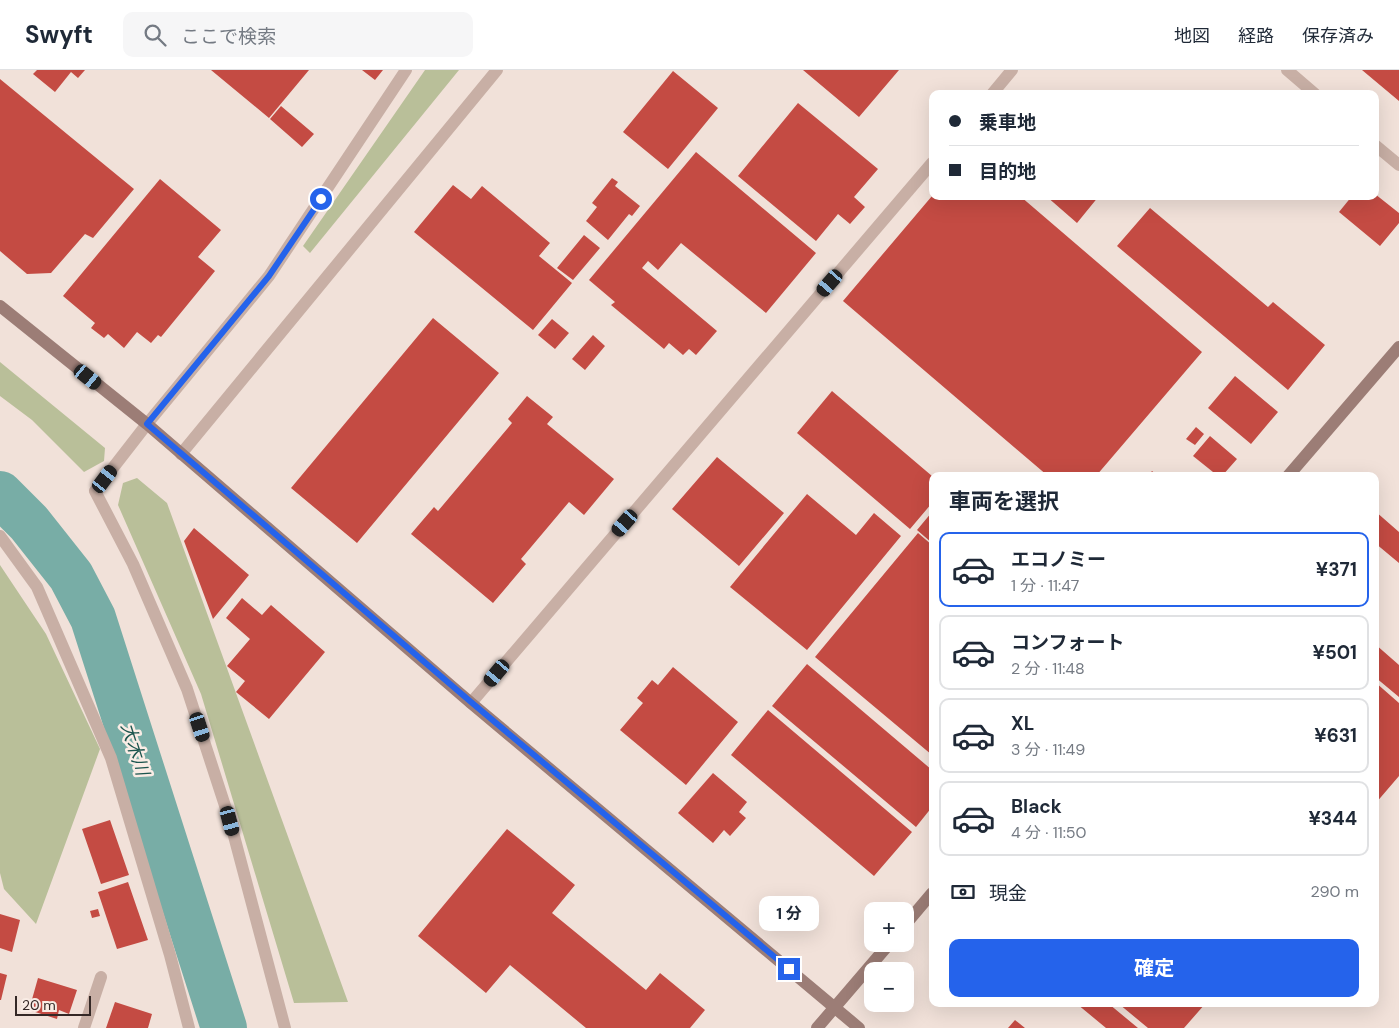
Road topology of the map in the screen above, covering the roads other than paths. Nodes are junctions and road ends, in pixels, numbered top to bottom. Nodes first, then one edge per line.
1 (406, 70) edge
2 (497, 70) edge
3 (1012, 70) edge
4 (1287, 70) edge
5 (995, 90) edge
6 (1310, 90) edge
7 (1379, 148) edge
8 (1399, 165) edge
9 (929, 167) edge
10 (0, 306) edge
11 (1399, 347) edge
12 (147, 424) junction
13 (182, 454) junction
14 (1291, 472) edge
15 (0, 536) edge
16 (471, 702) junction
17 (929, 897) edge
18 (914, 914) edge
19 (882, 952) edge
20 (101, 978) dead end
21 (835, 1007) junction
22 (84, 1028) edge
23 (189, 1028) edge
24 (286, 1028) edge
25 (817, 1028) edge
26 (859, 1028) edge

1 - 12 street
2 - 13 street
3 - 5 street
4 - 6 street
7 - 8 street
9 - 16 street
10 - 12 street
11 - 14 street
12 - 13 street
12 - 24 street
13 - 16 street
15 - 23 street
16 - 21 street
17 - 18 street
19 - 21 street
20 - 22 street
21 - 25 street
21 - 26 street

